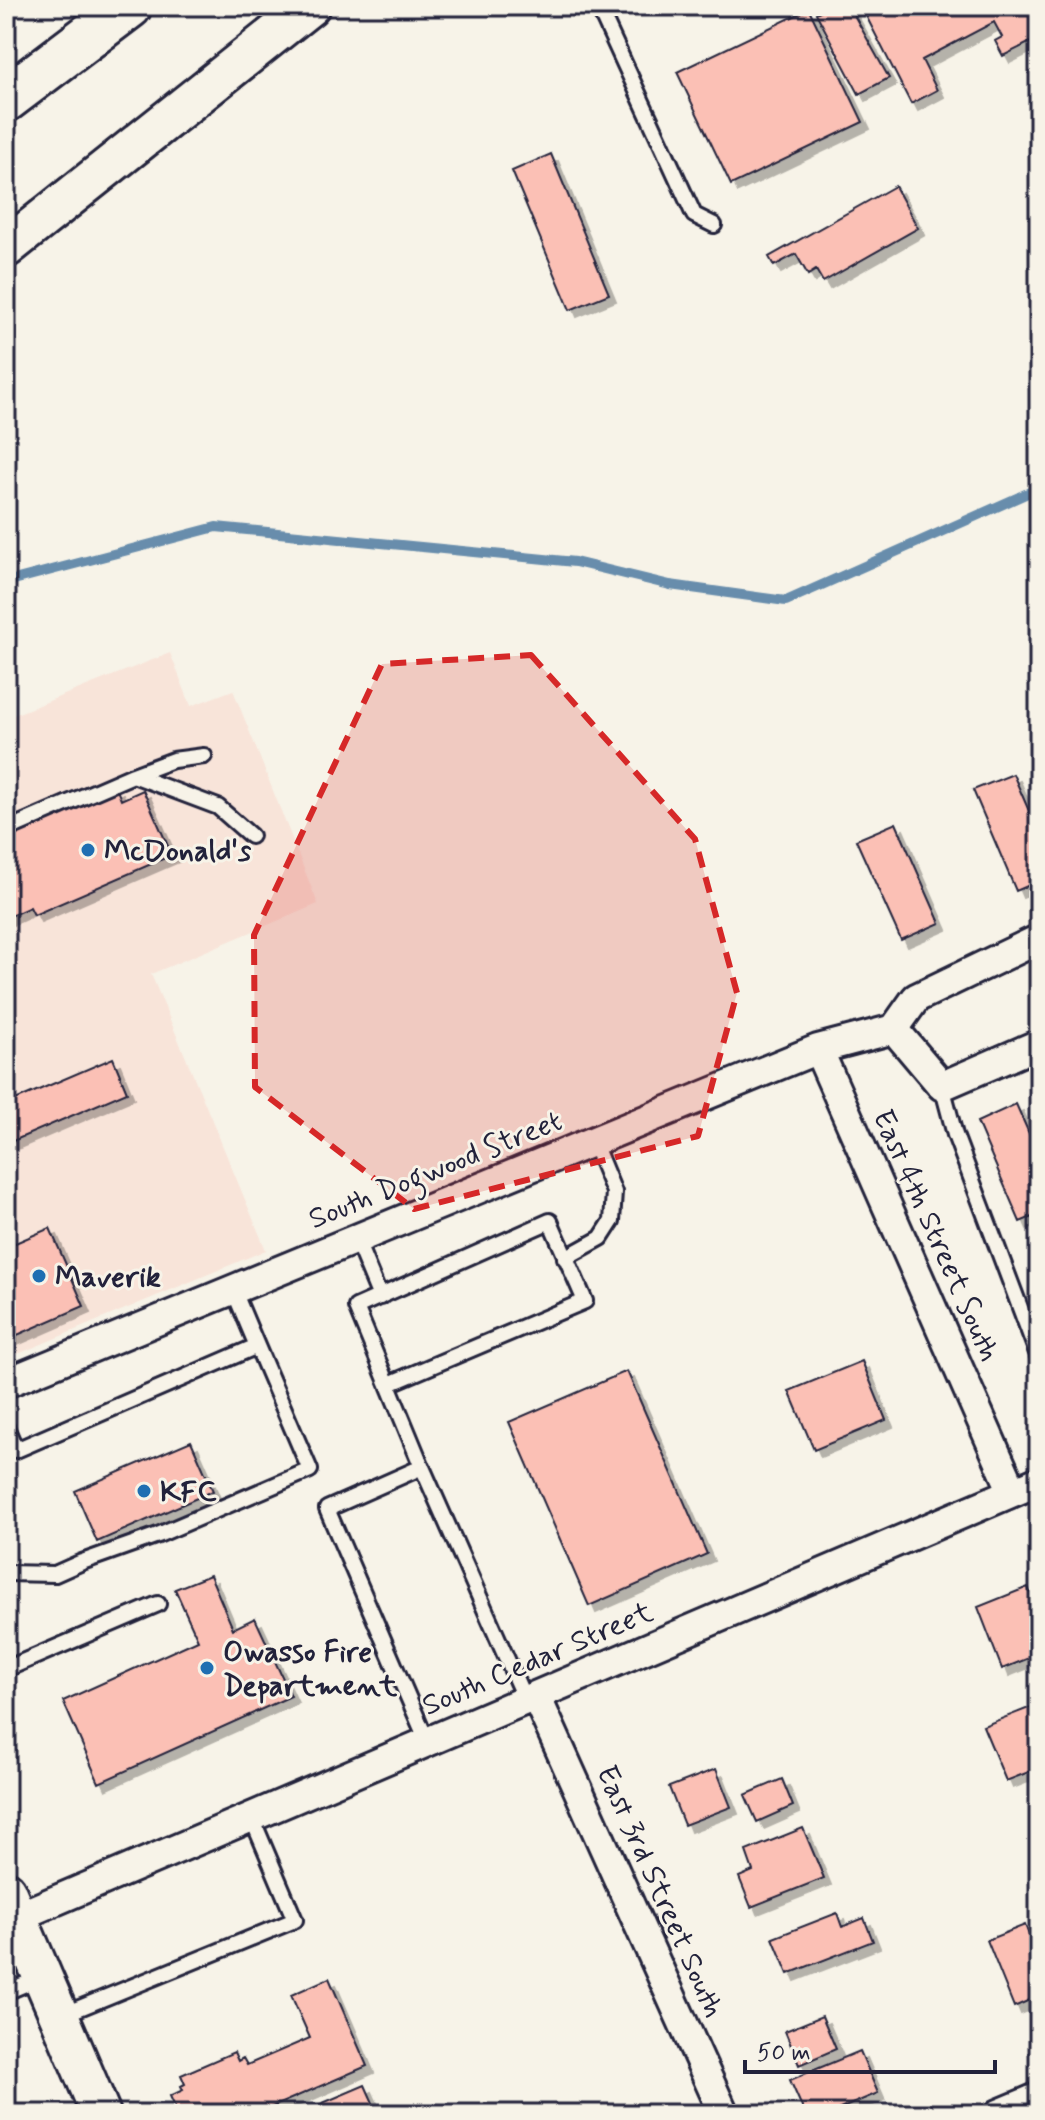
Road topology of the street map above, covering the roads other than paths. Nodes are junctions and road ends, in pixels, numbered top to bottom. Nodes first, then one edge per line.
1 (129, 6) edge
2 (310, 6) edge
3 (598, 6) edge
4 (6, 99) edge
5 (714, 225) dead end
6 (6, 248) edge
7 (204, 756) dead end
8 (133, 775) junction
9 (6, 824) edge
10 (251, 836) dead end
11 (1039, 939) edge
12 (894, 1029) junction
13 (1039, 1044) edge
14 (818, 1049) junction
15 (942, 1086) junction
16 (593, 1141) junction
17 (356, 1239) junction
18 (565, 1258) junction
19 (233, 1289) junction
20 (380, 1297) junction
21 (257, 1346) junction
22 (1039, 1358) edge
23 (6, 1383) edge
24 (389, 1384) junction
25 (6, 1427) edge
26 (11, 1452) edge
27 (422, 1467) junction
28 (1039, 1481) edge
29 (1013, 1492) junction
30 (6, 1573) edge
31 (158, 1604) dead end
32 (6, 1669) edge
33 (531, 1698) junction
34 (427, 1741) junction
35 (251, 1816) junction
36 (10, 1911) edge
37 (42, 1977) junction
38 (6, 1992) edge
39 (59, 2016) junction
40 (1039, 2097) edge
41 (94, 2112) edge
42 (724, 2114) edge
43 (999, 2114) edge

1 - 4 highway
2 - 6 street
3 - 5 lane
7 - 8 lane
8 - 9 lane
8 - 10 lane
11 - 12 street
12 - 14 street, South Dogwood Street
12 - 15 street
13 - 15 street
14 - 16 street, South Dogwood Street
14 - 29 street, East 4th Street South
15 - 22 lane
16 - 17 street, South Dogwood Street
16 - 18 lane
17 - 19 street, South Dogwood Street
17 - 20 lane
18 - 20 lane
18 - 24 lane
19 - 21 lane
19 - 23 street, South Dogwood Street
20 - 24 lane
21 - 26 lane
21 - 30 lane
24 - 27 lane
25 - 26 lane
27 - 33 lane
27 - 34 lane
28 - 29 street, South Cedar Street
29 - 33 street, South Cedar Street
31 - 32 lane
33 - 34 street, South Cedar Street
33 - 42 street, East 3rd Street South
34 - 35 street, South Cedar Street
35 - 36 street, South Cedar Street
35 - 39 lane
36 - 37 street
37 - 38 lane
37 - 39 street
39 - 41 street
40 - 43 street

